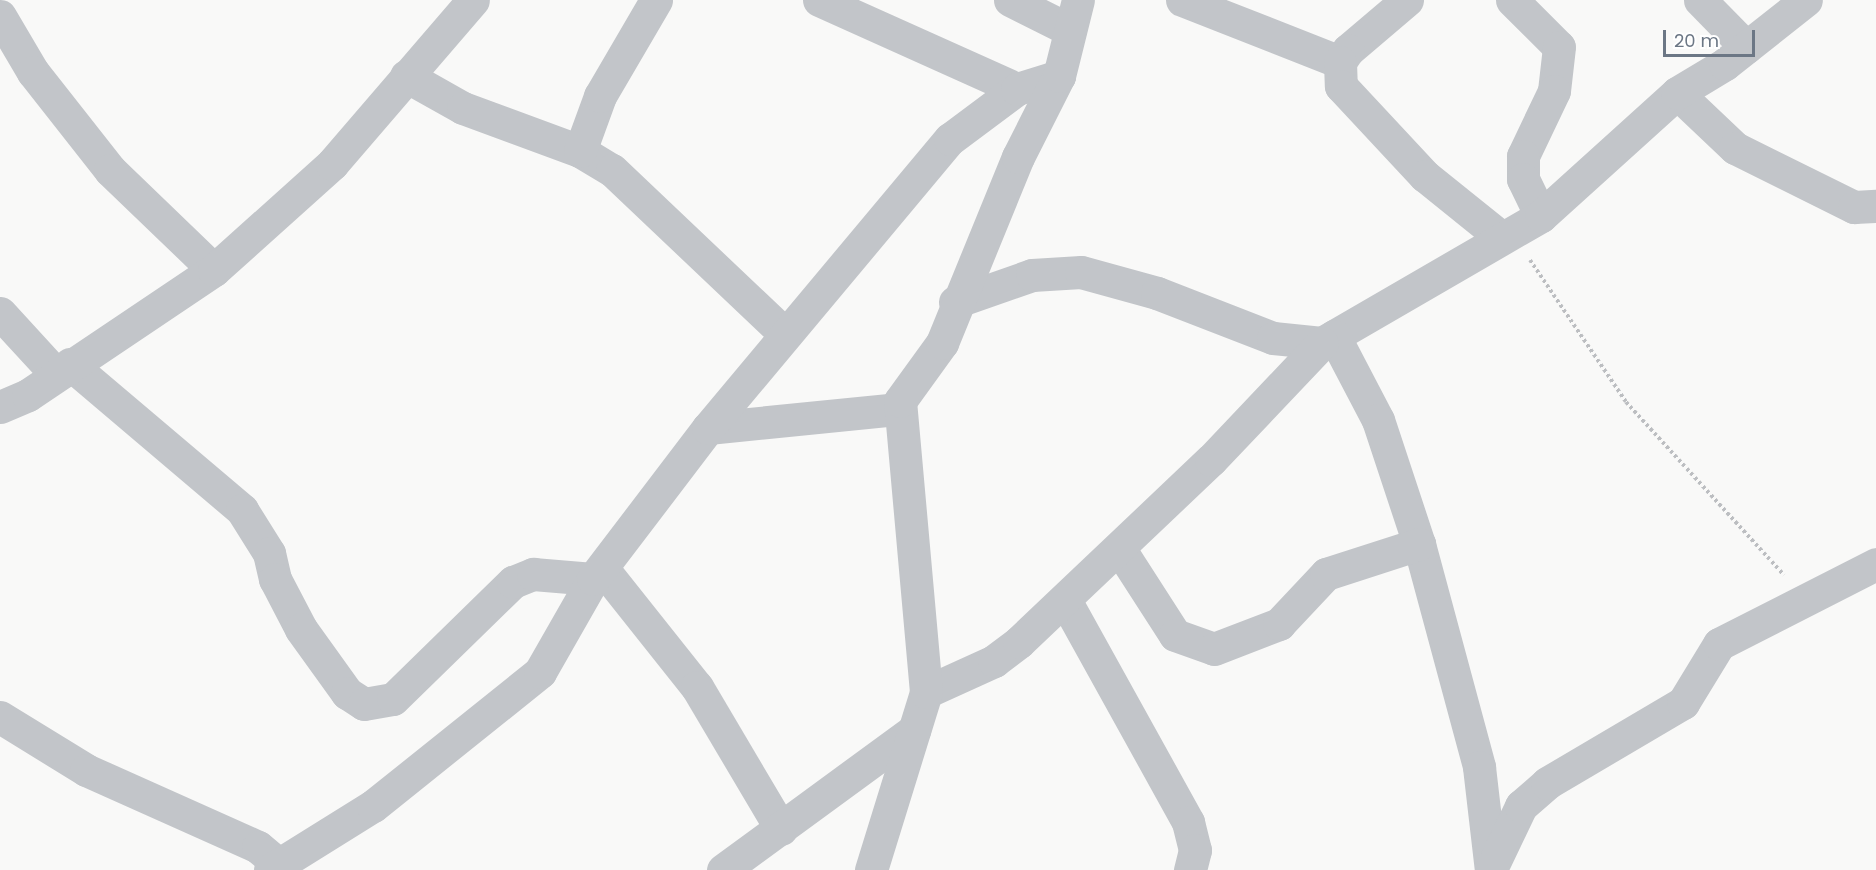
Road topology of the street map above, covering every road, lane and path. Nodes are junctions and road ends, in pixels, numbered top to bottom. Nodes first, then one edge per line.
1 (473, 0) edge
2 (656, 0) edge
3 (819, 0) edge
4 (1010, 0) edge
5 (1182, 0) edge
6 (1407, 0) edge
7 (1512, 0) edge
8 (1700, 0) edge
9 (1806, 0) edge
10 (1074, 15) edge
11 (0, 16) edge
12 (1746, 47) junction
13 (1340, 62) junction
14 (406, 76) junction
15 (1059, 76) junction
16 (1017, 89) junction
17 (1677, 93) junction
18 (580, 151) junction
19 (1876, 206) edge
20 (1519, 228) junction
21 (214, 270) junction
22 (955, 302) junction
23 (0, 313) edge
24 (785, 334) junction
25 (1328, 339) junction
26 (62, 368) junction
27 (0, 407) edge
28 (899, 410) junction
29 (708, 428) junction
30 (1419, 544) junction
31 (1119, 548) junction
32 (1876, 564) edge
33 (598, 574) junction
34 (1807, 598) junction
35 (1065, 600) junction
36 (926, 692) junction
37 (0, 717) edge
38 (914, 729) junction
39 (781, 829) junction
40 (277, 868) edge
41 (723, 870) edge
42 (871, 870) edge
43 (1190, 870) edge
44 (1491, 870) edge

1 - 14 street
2 - 18 street
3 - 16 street
4 - 10 street
5 - 13 street
6 - 13 street
7 - 20 street
8 - 12 street
9 - 12 street
10 - 15 street
11 - 21 street
12 - 17 street
13 - 20 street
14 - 18 street
14 - 21 street
15 - 16 street
15 - 22 street
16 - 24 street
17 - 19 street
17 - 20 street
18 - 24 street
20 - 25 street
20 - 34 path
21 - 26 street
22 - 25 street
22 - 28 street
23 - 26 street
24 - 29 street
25 - 30 street
25 - 31 street
26 - 27 street
26 - 33 street
28 - 29 street
28 - 36 street
29 - 33 street
30 - 31 street
30 - 44 street
31 - 35 street
32 - 34 street
33 - 39 street
33 - 40 street
34 - 44 street
35 - 36 street
35 - 43 street
36 - 38 street
37 - 40 street
38 - 39 street
38 - 42 street
39 - 41 street

